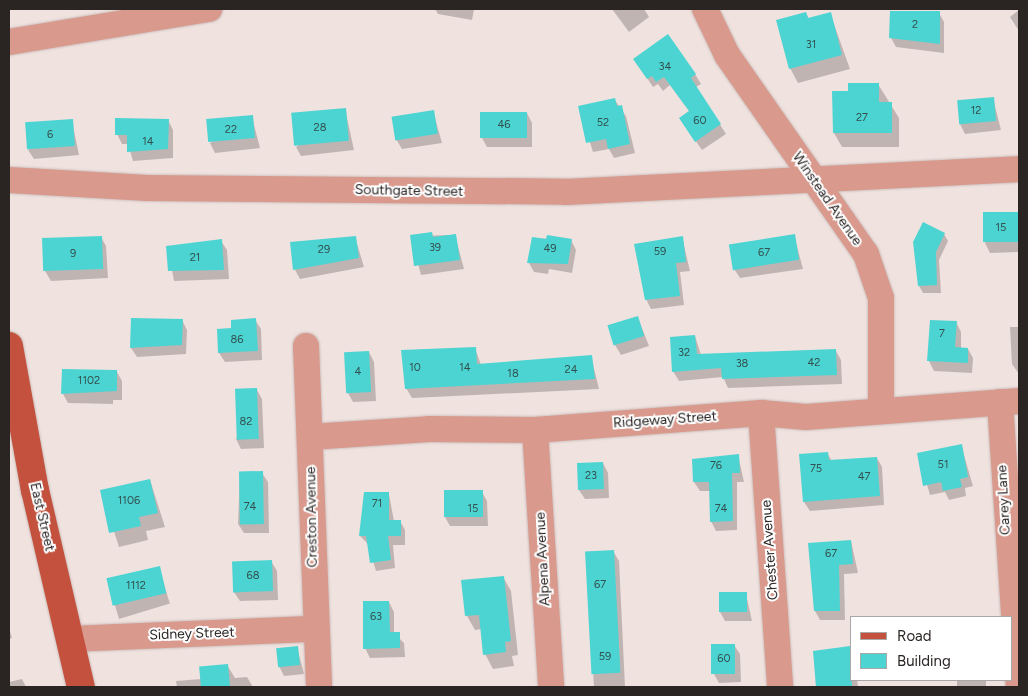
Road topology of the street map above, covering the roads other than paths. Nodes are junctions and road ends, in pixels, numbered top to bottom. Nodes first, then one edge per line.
1 (209, 9) edge
2 (705, 9) edge
3 (9, 42) edge
4 (1019, 169) edge
5 (808, 177) junction
6 (9, 180) edge
7 (9, 346) edge
8 (306, 346) dead end
9 (1010, 401) edge
10 (881, 410) junction
11 (761, 413) junction
12 (535, 430) junction
13 (310, 437) junction
14 (314, 629) junction
15 (71, 639) junction
16 (81, 687) edge
17 (319, 687) edge
18 (551, 687) edge
19 (780, 687) edge
20 (1019, 687) edge

1 - 3 street
2 - 5 street, Winstead Avenue
4 - 5 street, Southgate Street
5 - 6 street, Southgate Street
5 - 10 street, Winstead Avenue
7 - 15 main road, East Street
8 - 13 street, Creston Avenue
9 - 10 street, Ridgeway Street
9 - 20 street, Carey Lane
10 - 11 street, Ridgeway Street
11 - 12 street, Ridgeway Street
11 - 19 street, Chester Avenue
12 - 13 street, Ridgeway Street
12 - 18 street, Alpena Avenue
13 - 14 street, Creston Avenue
14 - 15 street, Sidney Street
14 - 17 street, Creston Avenue
15 - 16 main road, East Street

